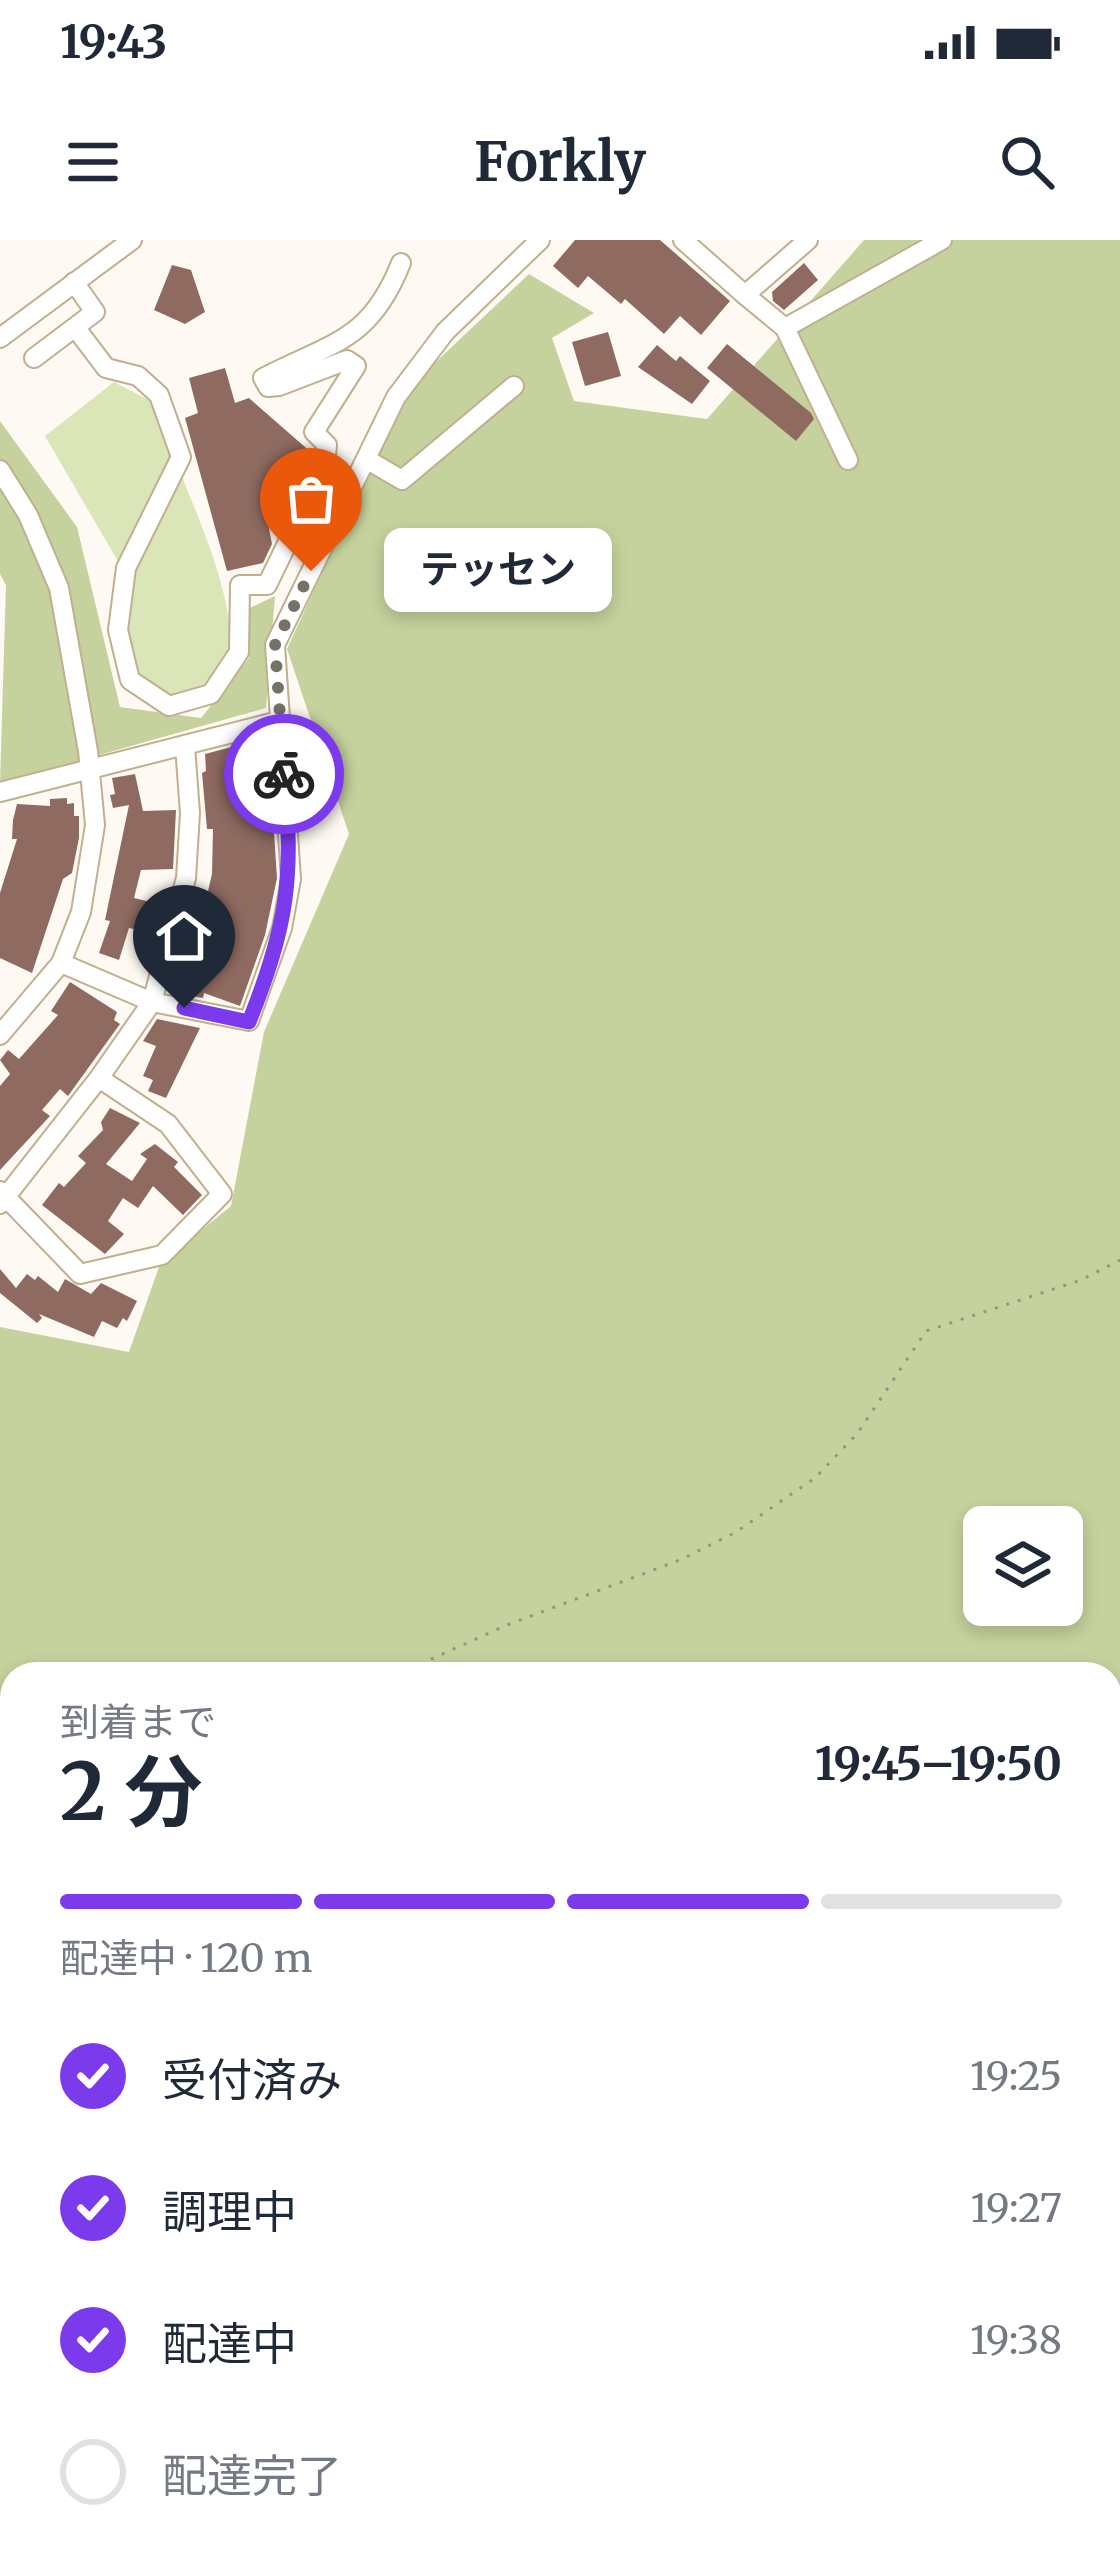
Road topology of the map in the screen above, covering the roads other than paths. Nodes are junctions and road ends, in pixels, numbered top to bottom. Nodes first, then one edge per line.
1 (132, 240) edge
2 (540, 240) edge
3 (682, 240) edge
4 (808, 240) edge
5 (942, 240) edge
6 (401, 263) dead end
7 (74, 282) junction
8 (745, 296) junction
9 (74, 327) junction
10 (785, 328) junction
11 (0, 338) edge
12 (34, 358) dead end
13 (514, 386) dead end
14 (366, 459) junction
15 (848, 460) dead end
16 (0, 470) edge
17 (279, 721) junction
18 (185, 746) junction
19 (89, 772) junction
20 (0, 792) edge
21 (61, 963) junction
22 (152, 1001) junction
23 (0, 1035) edge
24 (99, 1078) junction
25 (2, 1197) edge

1 - 7 street
2 - 14 street
3 - 8 street
4 - 8 street
5 - 10 street
6 - 9 street
7 - 9 street
7 - 11 street
8 - 10 street
9 - 12 street
10 - 15 street
13 - 14 street
14 - 17 street
16 - 19 street
17 - 18 street
17 - 22 street
18 - 19 street
18 - 22 street
19 - 20 street
19 - 21 street
21 - 22 street
21 - 23 street
22 - 24 street
24 - 25 street
24 - 25 street

